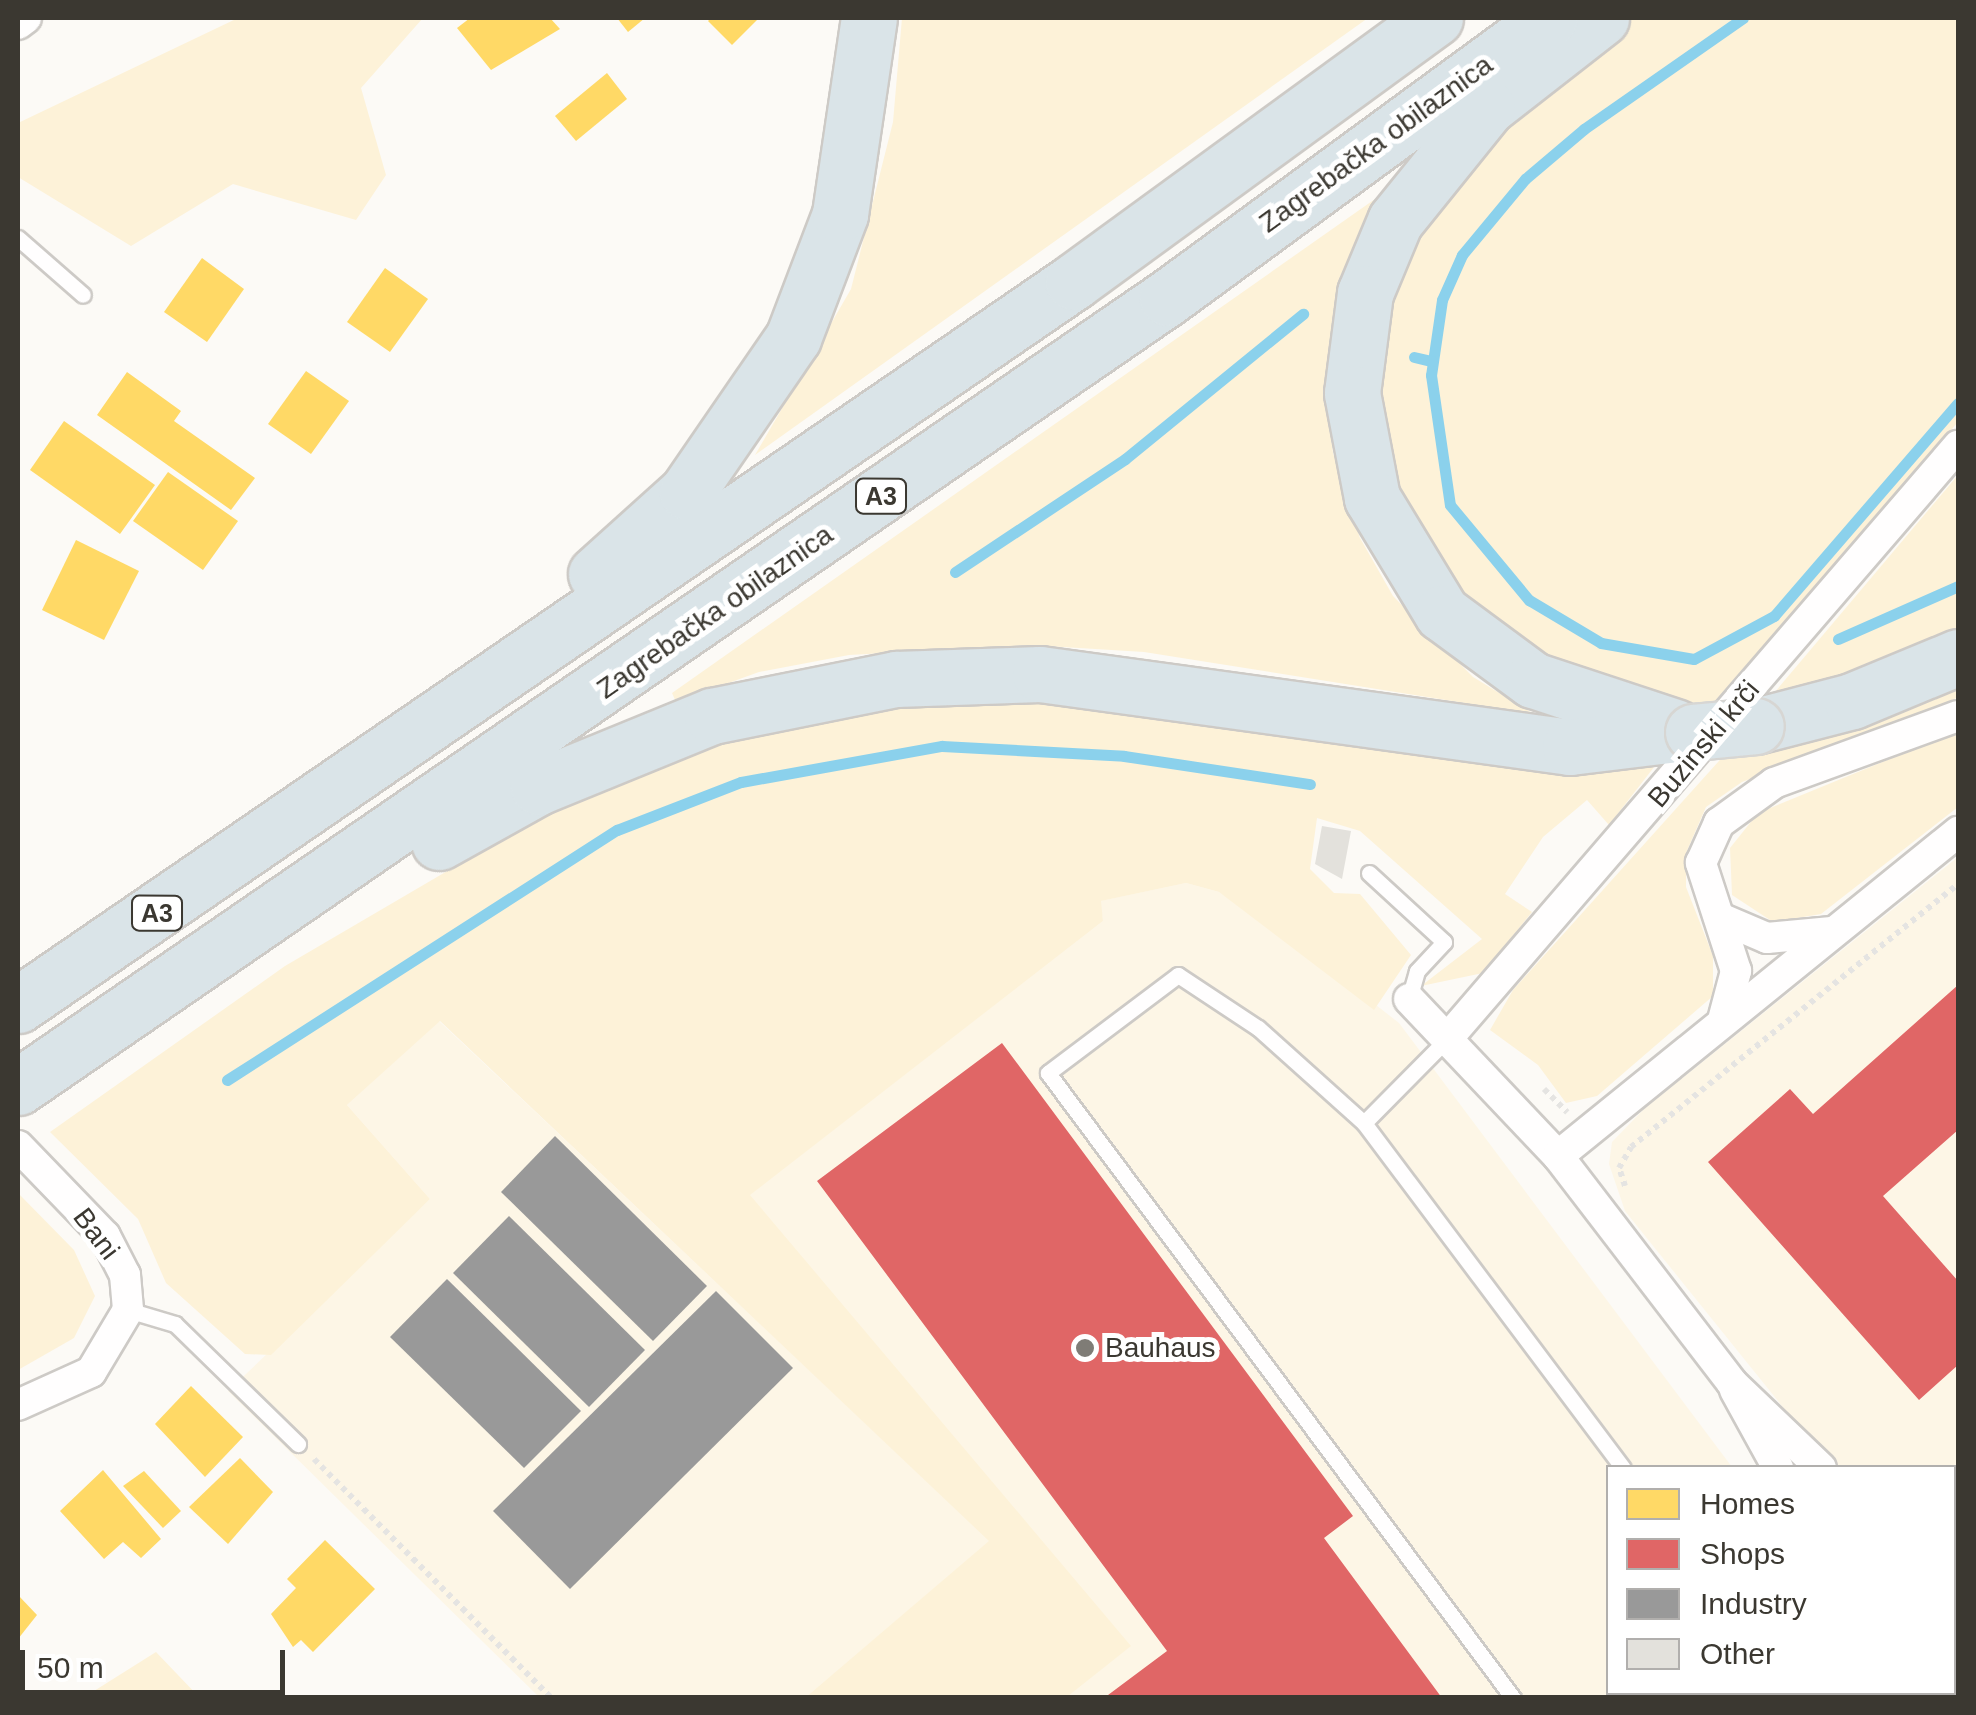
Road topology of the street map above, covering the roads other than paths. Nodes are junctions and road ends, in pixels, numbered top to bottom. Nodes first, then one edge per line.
1 (26, 18) edge
2 (869, 18) edge
3 (1435, 18) edge
4 (1548, 18) edge
5 (1601, 18) edge
6 (18, 24) edge
7 (18, 238) edge
8 (84, 295) dead end
9 (1958, 446) edge
10 (1958, 657) edge
11 (1958, 716) edge
12 (1692, 732) junction
13 (296, 820) junction
14 (1958, 832) edge
15 (1369, 873) dead end
16 (1720, 918) junction
17 (1832, 932) junction
18 (204, 961) junction
19 (1409, 999) joint
20 (18, 1005) edge
21 (1722, 1023) junction
22 (1447, 1038) junction
23 (23, 1083) edge
24 (1364, 1124) junction
25 (18, 1146) edge
26 (1558, 1156) junction
27 (128, 1310) junction
28 (1732, 1382) junction
29 (18, 1405) edge
30 (298, 1444) road end
31 (1621, 1465) edge
32 (1776, 1465) edge
33 (1817, 1465) edge
34 (1512, 1698) edge

1 - 6 street
2 - 13 highway
3 - 13 highway, A3
4 - 18 highway, Zagrebačka obilaznica / A3
5 - 12 highway
7 - 8 lane
9 - 22 street, Buzinski krči
10 - 12 highway, bridge
11 - 16 street
12 - 18 highway
13 - 20 highway, A3
14 - 17 street
15 - 19 lane
16 - 17 street
16 - 21 street
17 - 21 street
18 - 23 highway, Zagrebačka obilaznica / A3
19 - 22 street
21 - 26 street
22 - 24 lane
22 - 26 street
24 - 31 lane
24 - 34 lane
25 - 27 street, Bani
26 - 28 street
27 - 29 street
27 - 30 lane
28 - 32 street
28 - 33 street

